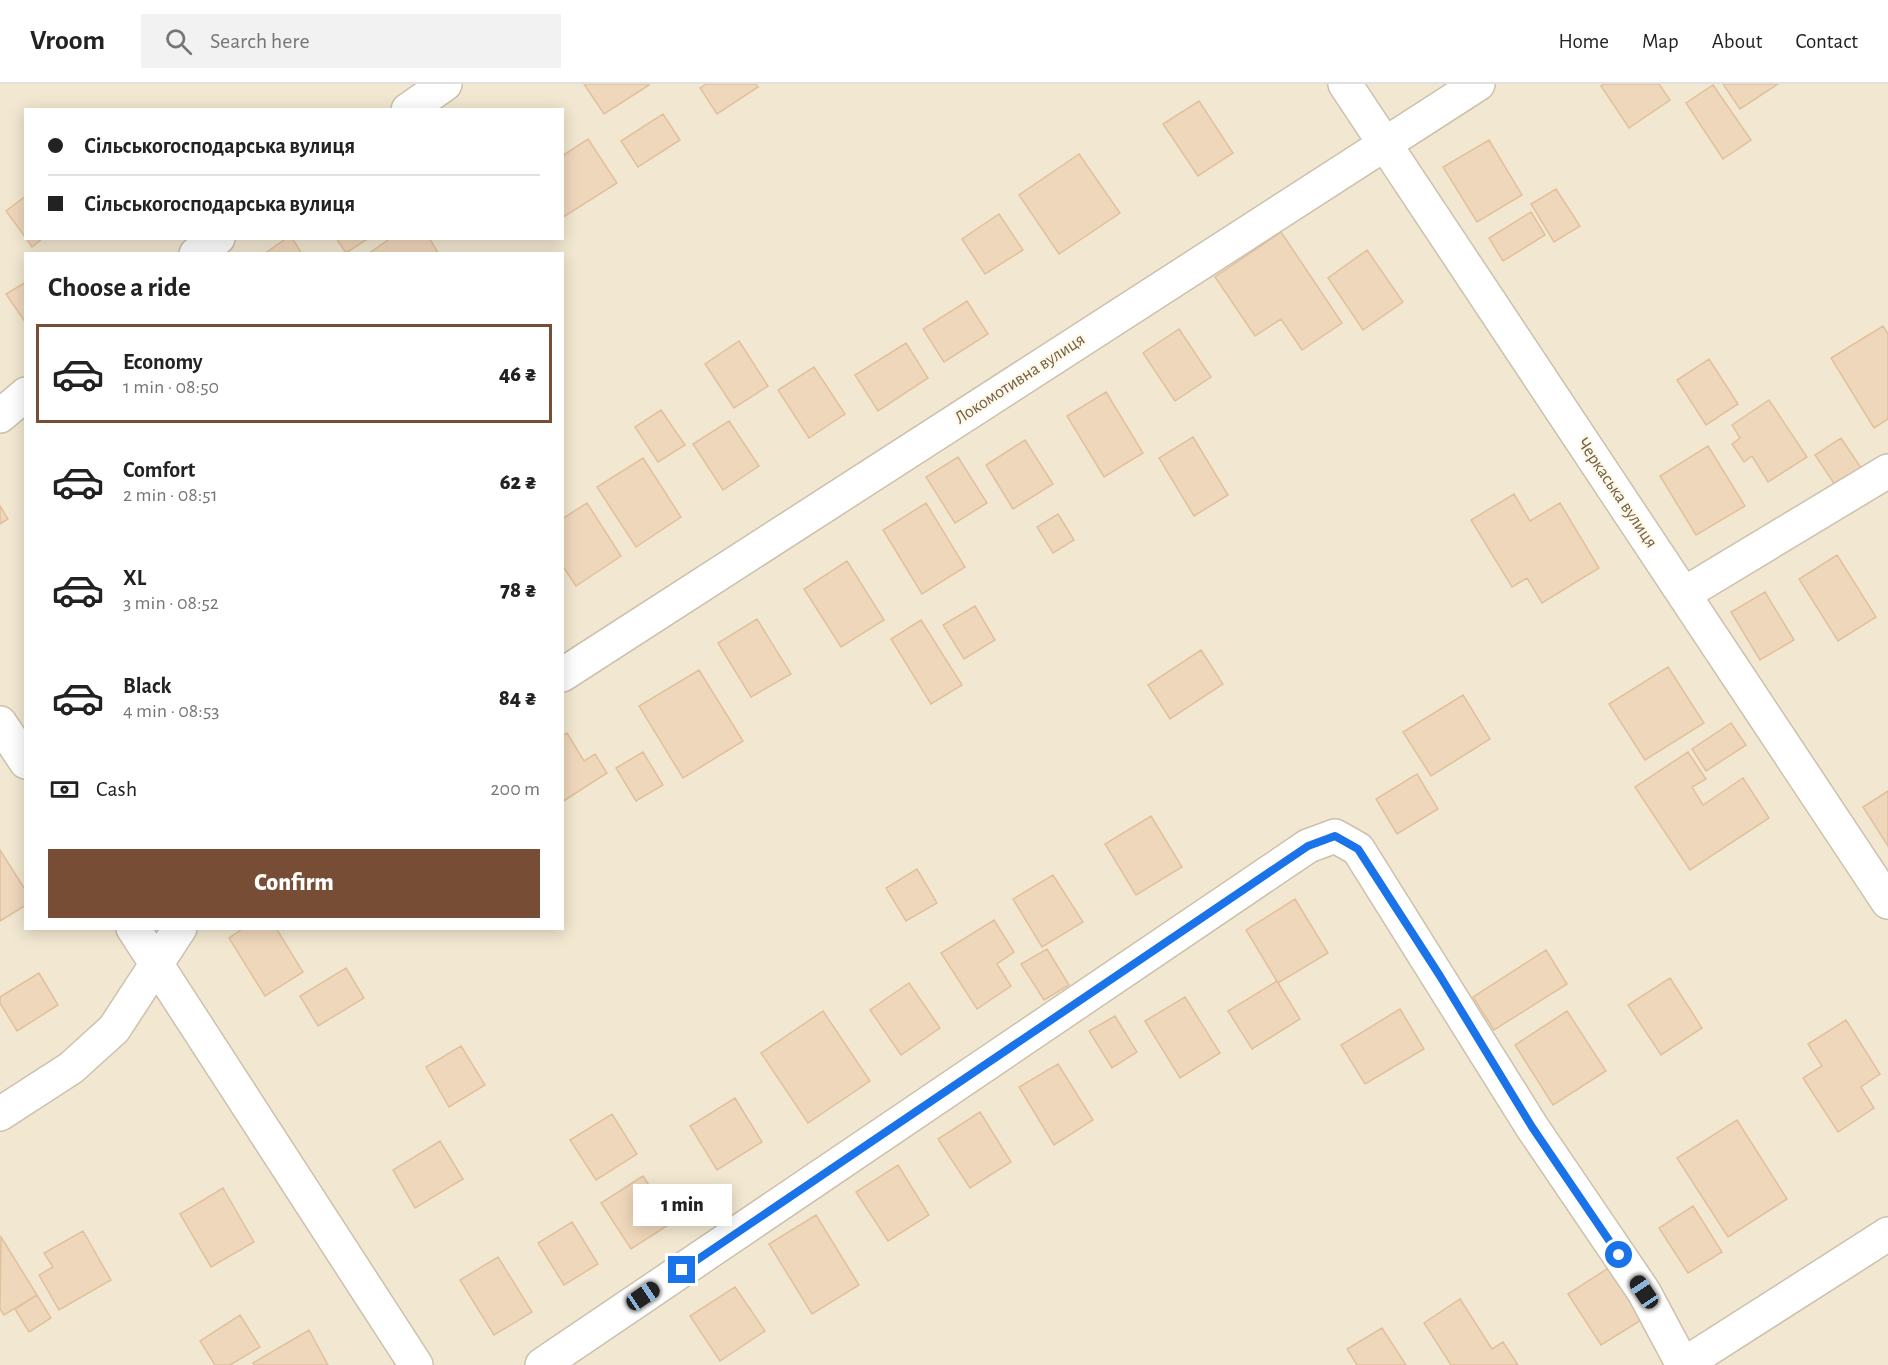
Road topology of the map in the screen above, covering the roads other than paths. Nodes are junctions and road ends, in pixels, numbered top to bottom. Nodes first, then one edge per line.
1 (446, 84) edge
2 (1345, 84) edge
3 (1478, 84) edge
4 (411, 108) edge
5 (1384, 145) junction
6 (215, 240) edge
7 (199, 252) edge
8 (24, 396) edge
9 (0, 416) edge
10 (1888, 471) edge
11 (1684, 594) junction
12 (564, 674) edge
13 (0, 723) edge
14 (24, 759) edge
15 (1888, 902) edge
16 (134, 930) edge
17 (179, 930) edge
18 (156, 963) junction
19 (0, 1114) edge
20 (1888, 1234) edge
21 (416, 1365) edge
22 (542, 1365) edge
23 (1683, 1365) edge

1 - 4 street
2 - 5 street, Черкаська вулиця
3 - 5 street, Локомотивна вулиця
5 - 11 street, Черкаська вулиця
5 - 12 street, Локомотивна вулиця
6 - 7 street
8 - 9 street
10 - 11 street
11 - 15 street, Черкаська вулиця
13 - 14 street
16 - 18 street
17 - 18 street
18 - 19 street
18 - 21 street
20 - 23 street
22 - 23 street

